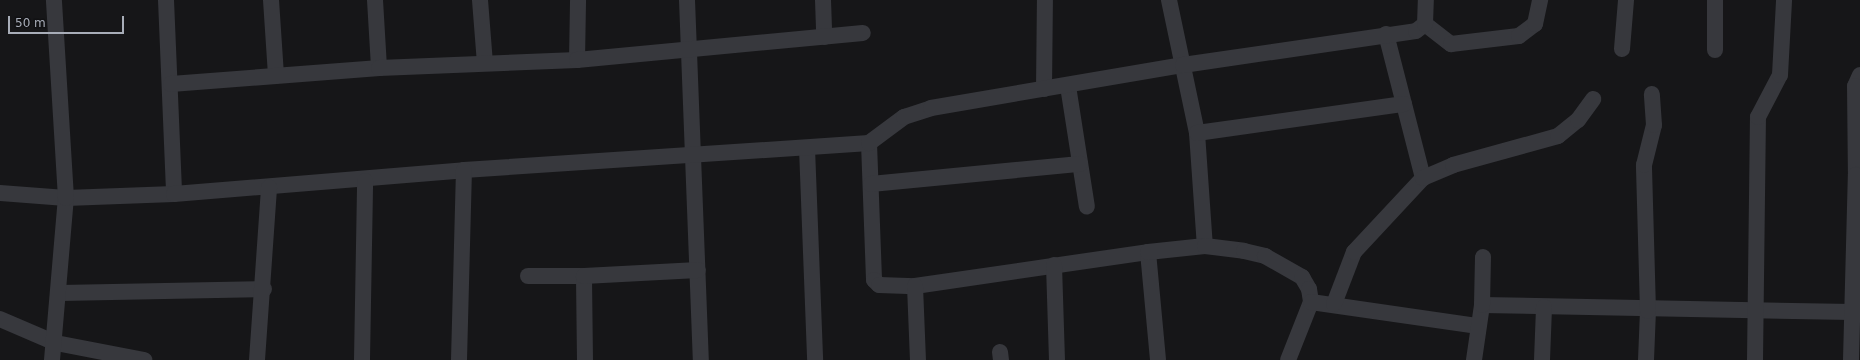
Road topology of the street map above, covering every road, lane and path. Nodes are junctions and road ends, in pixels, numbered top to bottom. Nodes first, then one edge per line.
1 (54, 0) edge
2 (166, 0) edge
3 (271, 0) edge
4 (375, 0) edge
5 (480, 0) edge
6 (578, 0) edge
7 (687, 0) edge
8 (822, 0) edge
9 (1045, 0) edge
10 (1169, 0) edge
11 (1426, 0) edge
12 (1540, 0) edge
13 (1626, 0) edge
14 (1715, 0) edge
15 (1784, 0) edge
16 (1425, 24) junction
17 (863, 33) dead end
18 (1386, 34) junction
19 (824, 37) junction
20 (689, 48) junction
21 (1622, 49) dead end
22 (1714, 50) dead end
23 (577, 60) junction
24 (486, 62) junction
25 (1183, 65) junction
26 (379, 68) junction
27 (1860, 75) edge
28 (276, 76) junction
29 (171, 84) junction
30 (1068, 86) junction
31 (1044, 89) junction
32 (1652, 94) dead end
33 (1593, 99) dead end
34 (1404, 104) junction
35 (1197, 133) junction
36 (869, 143) junction
37 (807, 148) junction
38 (692, 157) junction
39 (1080, 164) junction
40 (464, 170) junction
41 (1858, 174) edge
42 (1423, 178) junction
43 (365, 181) junction
44 (871, 184) junction
45 (269, 187) junction
46 (0, 194) edge
47 (174, 194) junction
48 (66, 198) junction
49 (1087, 207) dead end
50 (1205, 246) junction
51 (1148, 252) junction
52 (1483, 257) dead end
53 (1054, 265) junction
54 (698, 270) junction
55 (528, 276) dead end
56 (584, 276) junction
57 (916, 286) junction
58 (264, 289) junction
59 (60, 293) junction
60 (1311, 302) junction
61 (1334, 304) junction
62 (1482, 305) junction
63 (1544, 307) junction
64 (1648, 311) junction
65 (1757, 311) junction
66 (1852, 312) junction
67 (0, 319) edge
68 (1478, 326) junction
69 (56, 343) junction
70 (52, 360) edge
71 (144, 360) edge
72 (257, 360) edge
73 (362, 360) edge
74 (459, 360) edge
75 (585, 360) edge
76 (701, 360) edge
77 (815, 360) edge
78 (918, 360) edge
79 (1057, 360) edge
80 (1158, 360) edge
81 (1288, 360) edge
82 (1474, 360) edge
83 (1542, 360) edge
84 (1646, 360) edge
85 (1755, 360) edge
86 (1851, 360) edge

1 - 48 street
2 - 29 street
3 - 28 street
4 - 26 street
5 - 24 street
6 - 23 street
7 - 20 street
8 - 19 street
9 - 31 street
10 - 25 street
11 - 16 street
12 - 16 street
13 - 21 street
14 - 22 street
15 - 65 street
16 - 18 street
17 - 19 street
18 - 25 street
18 - 34 street
19 - 20 street
20 - 23 street
20 - 38 street
23 - 24 street
24 - 26 street
25 - 30 street
25 - 35 street
26 - 28 street
27 - 41 street
28 - 29 street
29 - 47 street
30 - 31 street
30 - 39 street
31 - 36 street
32 - 64 street
33 - 42 street
34 - 35 street
34 - 42 street
35 - 50 street
36 - 37 street
36 - 44 street
37 - 38 street
37 - 77 street
38 - 40 street
38 - 54 street
39 - 44 street
39 - 49 street
40 - 43 street
40 - 74 street
41 - 66 street
42 - 61 street
43 - 45 street
43 - 73 street
44 - 57 street
45 - 47 street
45 - 58 street
46 - 48 street
47 - 48 street
48 - 59 street
50 - 51 street
50 - 60 street
51 - 53 street
51 - 80 street
52 - 62 street
53 - 57 street
53 - 79 street
54 - 56 street
54 - 76 street
55 - 56 street
56 - 75 street
57 - 78 street
58 - 59 street
58 - 72 street
59 - 69 street
60 - 61 street
60 - 81 street
61 - 68 street
62 - 63 street
62 - 68 street
63 - 64 street
63 - 83 street
64 - 65 street
64 - 84 street
65 - 66 street
65 - 85 street
66 - 86 street
67 - 69 street
68 - 82 street
69 - 70 street
69 - 71 street

